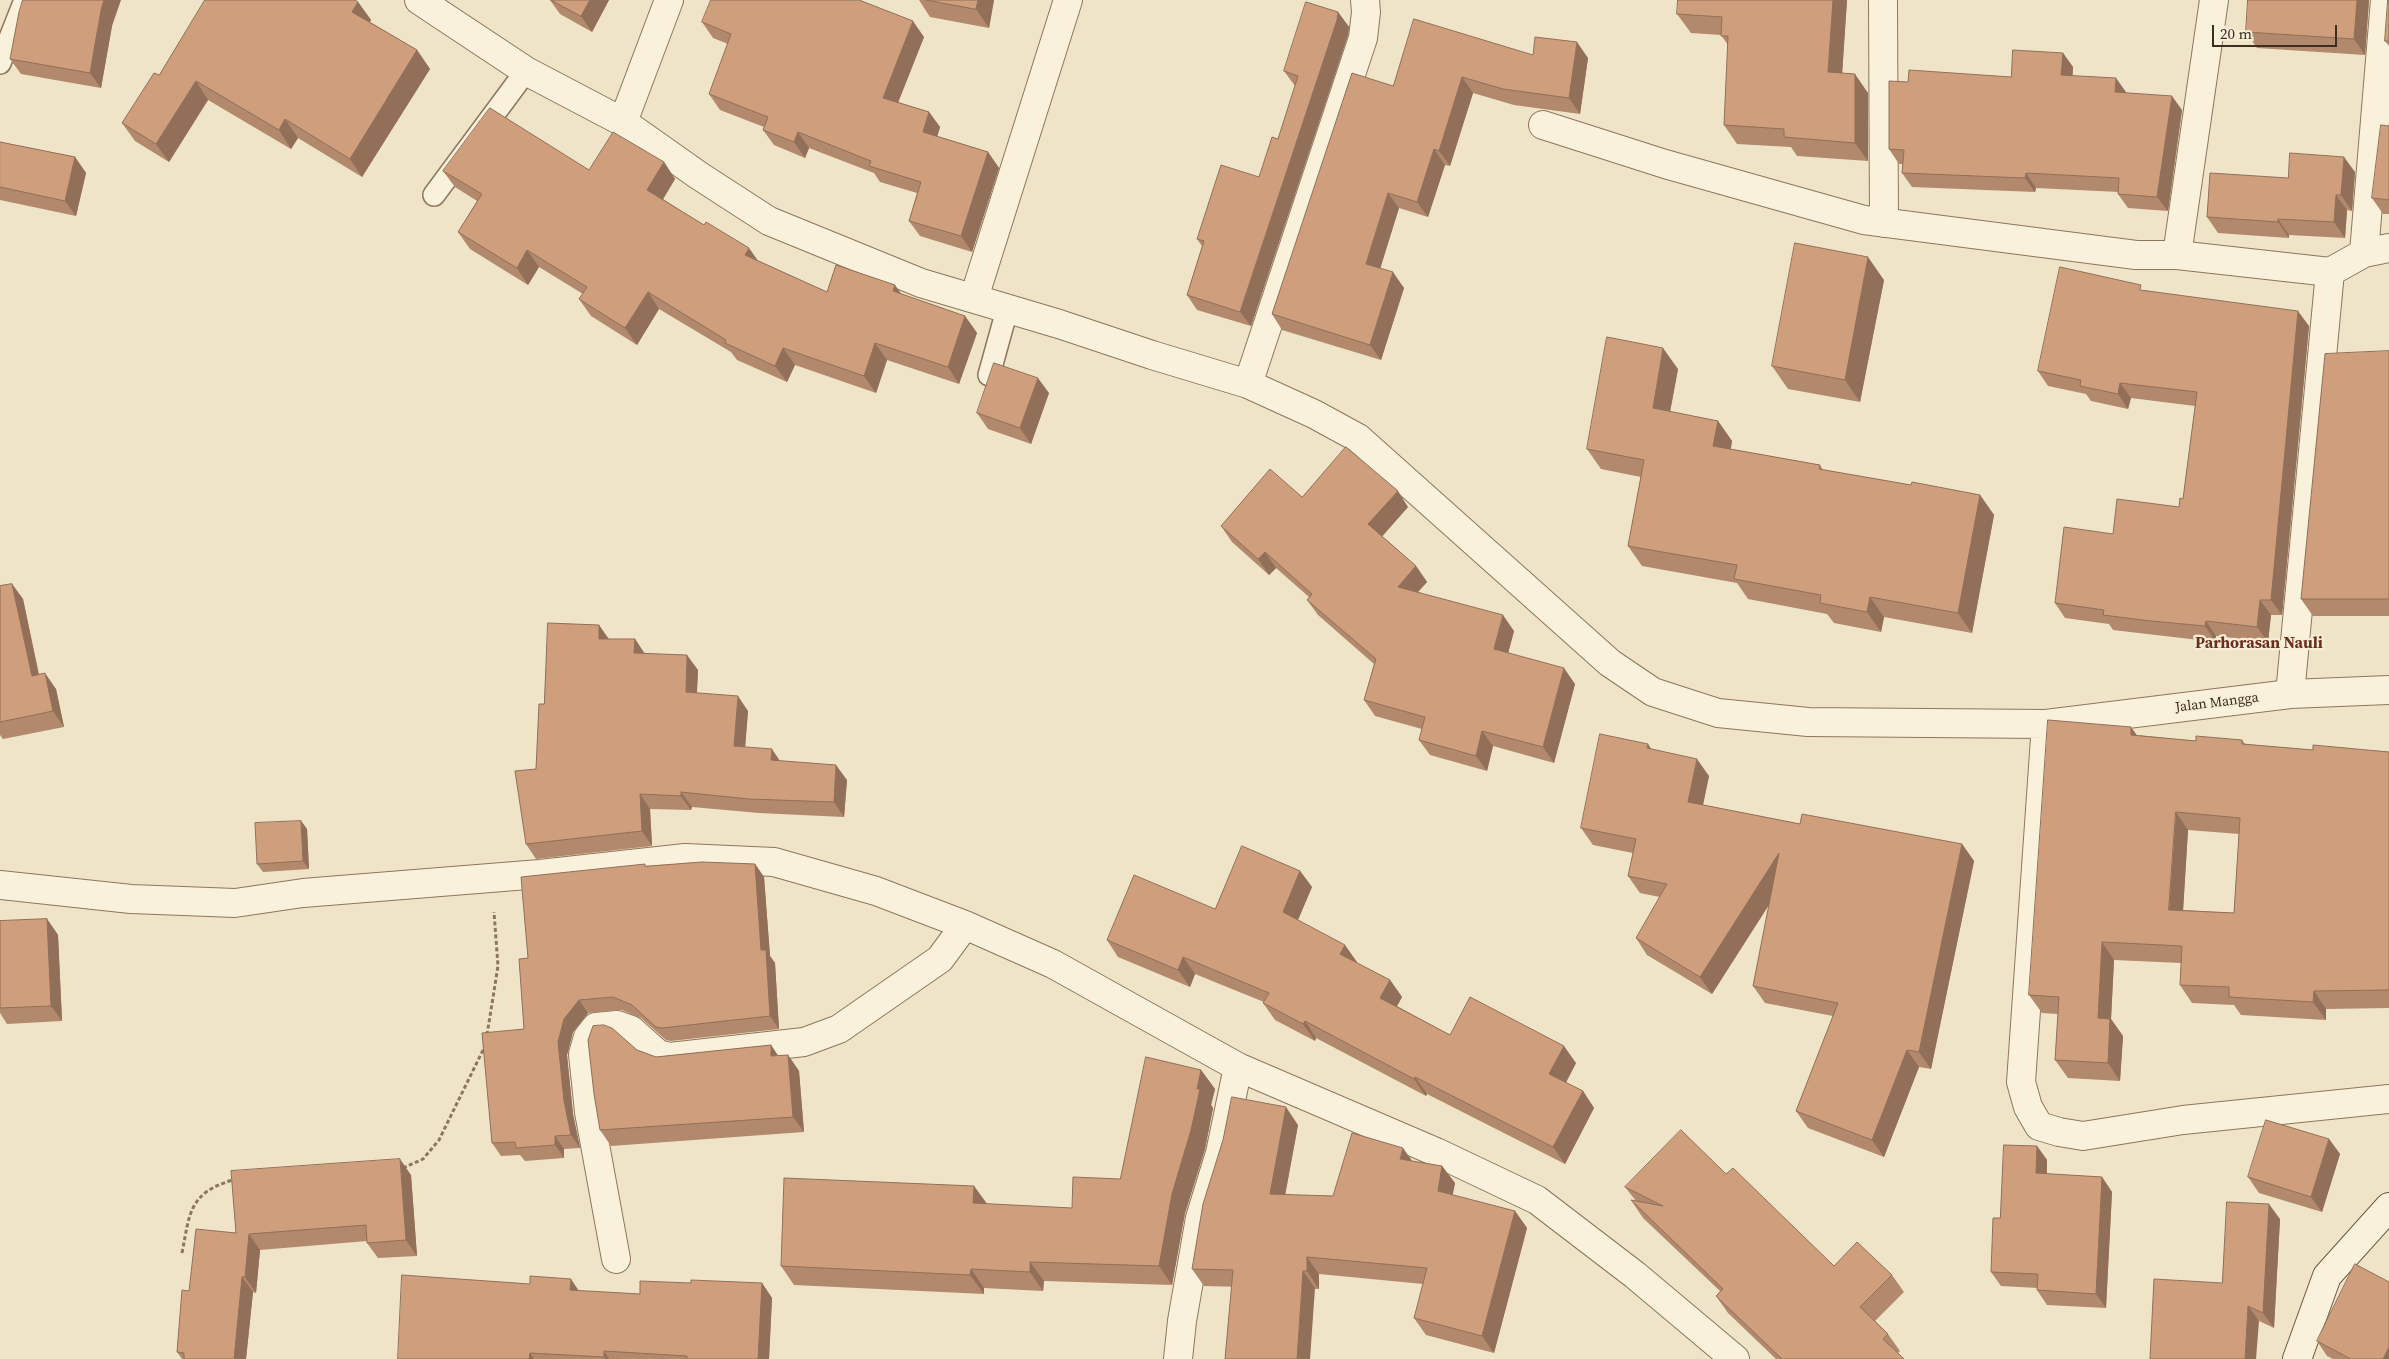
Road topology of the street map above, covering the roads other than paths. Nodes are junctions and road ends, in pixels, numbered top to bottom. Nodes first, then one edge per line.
1 (25, 0) edge
2 (419, 0) edge
3 (669, 0) edge
4 (1068, 0) edge
5 (1365, 0) edge
6 (1883, 0) edge
7 (2214, 0) edge
8 (2384, 0) edge
9 (0, 63) edge
10 (526, 71) junction
11 (623, 122) junction
12 (1543, 125) dead end
13 (434, 196) dead end
14 (1884, 223) junction
15 (2376, 250) edge
16 (2177, 254) junction
17 (2330, 272) junction
18 (974, 298) junction
19 (1007, 310) junction
20 (989, 375) edge
21 (1248, 384) junction
22 (2389, 690) edge
23 (2290, 694) junction
24 (2046, 724) junction
25 (0, 885) edge
26 (966, 924) junction
27 (1238, 1067) junction
28 (2389, 1100) edge
29 (2389, 1207) edge
30 (616, 1259) dead end
31 (1178, 1359) edge
32 (1735, 1359) edge
33 (2297, 1359) edge

1 - 9 lane
2 - 10 street, Jalan Mangga
3 - 11 street
4 - 18 street
5 - 21 street
6 - 14 street
7 - 16 street
8 - 15 street
10 - 11 street, Jalan Mangga
10 - 13 lane
11 - 18 street, Jalan Mangga
12 - 14 street
14 - 16 street
15 - 17 street
16 - 17 street
17 - 23 street
18 - 19 street, Jalan Mangga
19 - 20 lane
19 - 21 street, Jalan Mangga
21 - 24 street, Jalan Mangga
22 - 23 street, Jalan Mangga
23 - 24 street, Jalan Mangga
24 - 28 street
25 - 26 street
26 - 27 street
26 - 30 street
27 - 31 street
27 - 32 street
29 - 33 street

